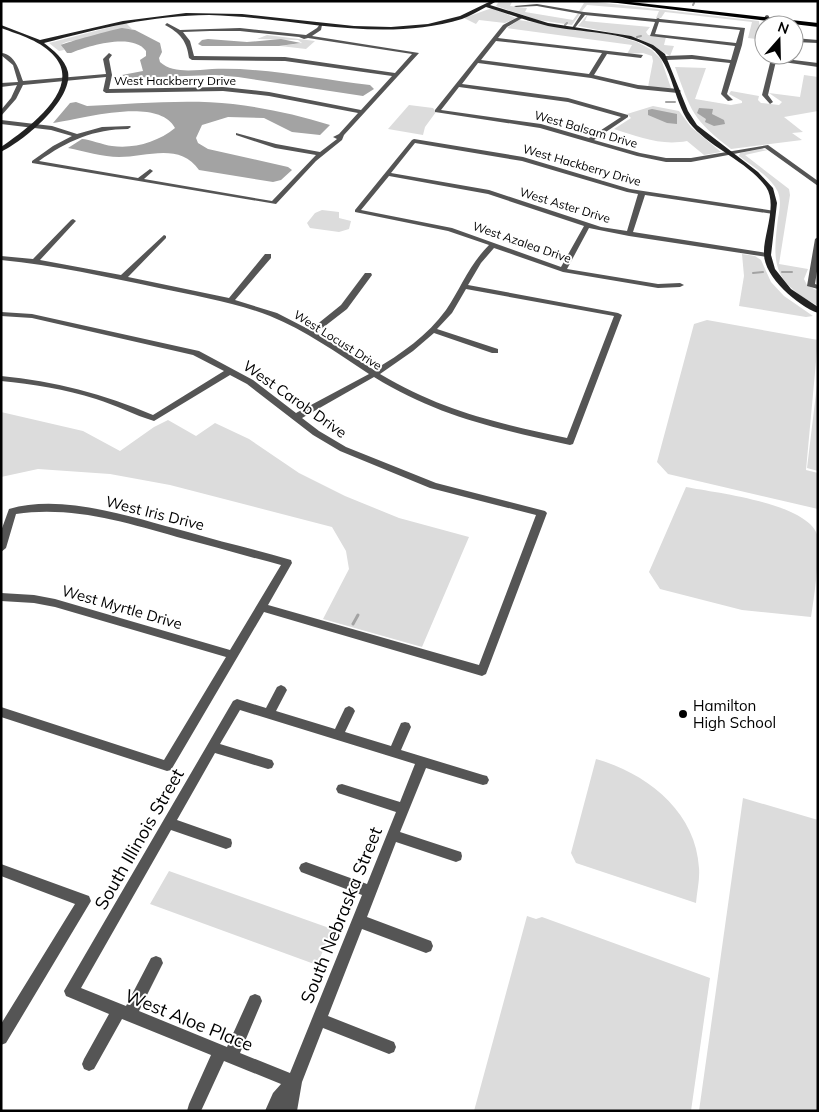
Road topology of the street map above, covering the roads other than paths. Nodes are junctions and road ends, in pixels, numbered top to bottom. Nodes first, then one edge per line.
1 (493, 1) edge
2 (604, 1) edge
3 (635, 1) edge
4 (487, 6) junction
5 (516, 6) dead end
6 (584, 13) junction
7 (522, 16) junction
8 (754, 16) edge
9 (754, 17) edge
10 (658, 19) junction
11 (804, 22) edge
12 (818, 23) edge
13 (167, 24) dead end
14 (320, 25) junction
15 (2, 26) edge
16 (574, 28) junction
17 (181, 31) junction
18 (304, 38) junction
19 (495, 39) junction
20 (804, 41) edge
21 (40, 42) junction
22 (818, 42) edge
23 (739, 45) junction
24 (605, 53) junction
25 (3, 54) dead end
26 (109, 55) dead end
27 (641, 56) dead end
28 (666, 58) junction
29 (477, 61) junction
30 (734, 62) junction
31 (804, 62) edge
32 (773, 65) edge
33 (818, 65) edge
34 (109, 74) junction
35 (397, 75) junction
36 (591, 76) junction
37 (65, 79) junction
38 (21, 83) junction
39 (1, 85) edge
40 (458, 85) junction
41 (678, 92) junction
42 (730, 100) dead end
43 (770, 102) dead end
44 (362, 112) junction
45 (1, 114) edge
46 (1, 122) edge
47 (34, 127) junction
48 (128, 127) dead end
49 (238, 134) dead end
50 (74, 137) junction
51 (590, 140) junction
52 (1, 150) edge
53 (729, 153) junction
54 (321, 154) junction
55 (150, 171) dead end
56 (387, 174) junction
57 (139, 180) junction
58 (818, 184) edge
59 (642, 194) junction
60 (773, 212) junction
61 (73, 221) dead end
62 (587, 226) junction
63 (628, 234) junction
64 (164, 237) dead end
65 (818, 239) edge
66 (493, 245) junction
67 (768, 255) junction
68 (268, 256) dead end
69 (1, 258) edge
70 (36, 261) junction
71 (563, 270) junction
72 (368, 275) dead end
73 (123, 278) junction
74 (680, 285) dead end
75 (463, 286) junction
76 (814, 286) edge
77 (231, 300) junction
78 (818, 312) edge
79 (1, 314) edge
80 (432, 330) junction
81 (312, 333) junction
82 (495, 351) dead end
83 (230, 372) junction
84 (372, 374) junction
85 (1, 378) edge
86 (296, 417) junction
87 (1, 548) edge
88 (1, 597) edge
89 (261, 607) junction
90 (233, 654) junction
91 (281, 690) dead end
92 (349, 711) dead end
93 (1, 712) edge
94 (269, 714) junction
95 (405, 727) dead end
96 (338, 735) junction
97 (212, 746) junction
98 (394, 753) junction
99 (422, 762) junction
100 (268, 764) dead end
101 (483, 780) dead end
102 (342, 789) dead end
103 (403, 809) junction
104 (169, 823) junction
105 (393, 835) junction
106 (226, 843) dead end
107 (456, 856) dead end
108 (306, 868) dead end
109 (1, 870) edge
110 (370, 892) junction
111 (359, 921) junction
112 (426, 946) dead end
113 (156, 963) dead end
114 (71, 991) joint
115 (255, 1001) dead end
116 (123, 1013) junction
117 (320, 1020) junction
118 (1, 1038) edge
119 (389, 1047) dead end
120 (225, 1054) junction
121 (89, 1064) dead end
122 (294, 1082) junction
123 (194, 1109) dead end
124 (273, 1111) edge
125 (289, 1111) edge

1 - 4 street
2 - 9 main road
3 - 8 main road
4 - 7 street
4 - 14 street
5 - 6 street
6 - 10 street
6 - 16 street
7 - 16 street
7 - 19 street
10 - 23 street
10 - 23 street
11 - 12 main road
13 - 17 street
14 - 18 street
14 - 21 street
15 - 21 street
16 - 28 street
17 - 18 street
17 - 35 street
18 - 35 street
19 - 24 street
19 - 29 street
20 - 22 street
21 - 37 street
23 - 30 street
24 - 27 street
24 - 36 street
25 - 38 street
26 - 34 street
28 - 30 street
28 - 41 street
29 - 36 street
29 - 40 street
30 - 42 street
31 - 33 street
32 - 43 street
34 - 37 street, West Hackberry Drive
34 - 44 street, West Hackberry Drive
35 - 44 street
36 - 41 street
37 - 38 street, West Hackberry Drive
37 - 47 street
38 - 39 street, West Hackberry Drive
38 - 45 street
40 - 51 street, West Balsam Drive
40 - 51 street
41 - 53 street
44 - 54 street
46 - 47 street
47 - 50 street
47 - 52 street
48 - 50 street
49 - 54 street
50 - 57 street
51 - 53 street, West Balsam Drive
53 - 58 street, West Balsam Drive
53 - 60 street
54 - 57 street
55 - 57 street
56 - 59 street, West Hackberry Drive
56 - 62 street, West Aster Drive
56 - 66 street, West Azalea Drive
59 - 60 street, West Hackberry Drive
59 - 63 street
60 - 67 street
61 - 70 street
62 - 63 street, West Aster Drive
62 - 71 street
63 - 67 street, West Aster Drive
64 - 73 street
65 - 76 street
66 - 71 street, West Azalea Drive
66 - 75 street
67 - 78 street
68 - 77 street
69 - 70 street, West Locust Drive
70 - 73 street, West Locust Drive
71 - 74 street, West Azalea Drive
72 - 81 street
73 - 77 street, West Locust Drive
75 - 80 street
75 - 84 street, West Locust Drive
77 - 81 street, West Locust Drive
79 - 83 street, West Carob Drive
80 - 82 street
80 - 84 street
81 - 84 street, West Locust Drive
83 - 85 street
83 - 86 street, West Carob Drive
84 - 86 street
86 - 89 street, West Carob Drive
87 - 89 street, West Iris Drive
88 - 90 street, West Myrtle Drive
89 - 90 street
90 - 93 street
91 - 94 street
92 - 96 street
94 - 96 street
94 - 97 street, South Illinois Street
95 - 98 street
96 - 98 street
97 - 100 street
97 - 104 street, South Illinois Street
98 - 99 street
99 - 101 street
99 - 103 street, South Nebraska Street
102 - 103 street
103 - 105 street, South Nebraska Street
104 - 106 street
104 - 114 street, South Illinois Street
105 - 107 street
105 - 110 street, South Nebraska Street
108 - 110 street
109 - 118 street
110 - 111 street, South Nebraska Street
111 - 112 street
111 - 117 street, South Nebraska Street
113 - 116 street
114 - 116 street, West Aloe Place
115 - 120 street
116 - 120 street, West Aloe Place
116 - 121 street
117 - 119 street
117 - 122 street, South Nebraska Street
120 - 122 street, West Aloe Place
120 - 123 street
122 - 124 street, South Nebraska Street
122 - 125 street, South Nebraska Street

